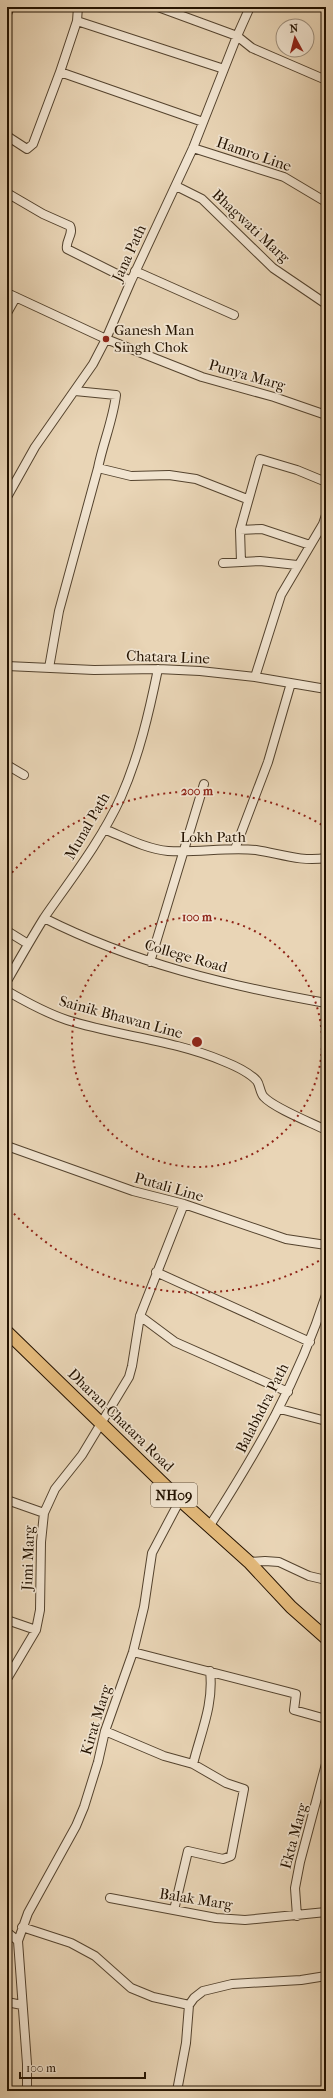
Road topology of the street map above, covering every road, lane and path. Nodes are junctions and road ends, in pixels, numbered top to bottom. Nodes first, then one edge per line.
1 (10, 7) edge
2 (78, 7) edge
3 (158, 7) edge
4 (250, 7) edge
5 (171, 9) edge
6 (7, 14) edge
7 (77, 21) junction
8 (237, 36) junction
9 (224, 68) junction
10 (60, 72) junction
11 (326, 80) edge
12 (203, 122) junction
13 (7, 136) edge
14 (193, 148) junction
15 (176, 186) junction
16 (7, 193) edge
17 (326, 202) edge
18 (135, 271) junction
19 (131, 280) junction
20 (7, 293) edge
21 (16, 297) junction
22 (326, 304) edge
23 (7, 313) edge
24 (234, 315) dead end
25 (106, 340) junction
26 (75, 390) junction
27 (326, 415) edge
28 (98, 468) junction
29 (326, 482) edge
30 (7, 497) edge
31 (247, 499) junction
32 (326, 515) edge
33 (240, 530) junction
34 (310, 544) junction
35 (241, 562) junction
36 (223, 563) dead end
37 (297, 565) junction
38 (7, 666) edge
39 (49, 668) junction
40 (158, 669) junction
41 (255, 677) junction
42 (291, 683) junction
43 (326, 689) edge
44 (7, 765) edge
45 (24, 775) dead end
46 (204, 784) dead end
47 (104, 829) junction
48 (235, 849) junction
49 (184, 851) junction
50 (326, 858) edge
51 (44, 918) junction
52 (7, 931) edge
53 (28, 944) junction
54 (150, 962) junction
55 (7, 981) edge
56 (7, 991) edge
57 (326, 1003) edge
58 (326, 1130) edge
59 (7, 1146) edge
60 (184, 1204) junction
61 (326, 1245) edge
62 (156, 1272) junction
63 (325, 1299) edge
64 (140, 1316) junction
65 (7, 1332) edge
66 (310, 1342) junction
67 (288, 1392) junction
68 (280, 1409) junction
69 (326, 1421) edge
70 (102, 1423) junction
71 (7, 1500) edge
72 (180, 1500) junction
73 (44, 1513) junction
74 (209, 1527) junction
75 (249, 1562) junction
76 (326, 1580) edge
77 (7, 1620) edge
78 (36, 1630) junction
79 (326, 1638) edge
80 (133, 1652) junction
81 (11, 1668) edge
82 (210, 1671) junction
83 (7, 1679) edge
84 (326, 1719) edge
85 (105, 1731) junction
86 (193, 1764) junction
87 (326, 1764) edge
88 (324, 1781) edge
89 (110, 1898) dead end
90 (174, 1910) junction
91 (326, 1912) edge
92 (297, 1916) junction
93 (22, 1927) junction
94 (7, 1932) edge
95 (18, 1941) junction
96 (326, 1976) edge
97 (7, 2002) edge
98 (22, 2005) junction
99 (189, 2005) junction
100 (27, 2091) edge
101 (177, 2091) edge

1 - 6 street
2 - 7 street
3 - 5 street
4 - 8 street, Jana Path
5 - 8 street
7 - 9 street
7 - 10 street
8 - 9 street, Jana Path
8 - 11 street
9 - 12 street, Jana Path
10 - 12 street
10 - 13 street
12 - 14 street, Jana Path
14 - 15 street, Jana Path
14 - 17 street, Hamro Line
15 - 18 street, Jana Path
15 - 22 street, Bhagwati Marg
16 - 19 street
18 - 19 street, Jana Path
18 - 24 street
19 - 25 street, Jana Path
20 - 21 street, Punya Marg
21 - 23 street
21 - 25 street, Punya Marg
25 - 26 street, Jana Path
25 - 27 street, Punya Marg
26 - 28 street
26 - 30 street, Jana Path
28 - 31 street
28 - 39 street
29 - 31 street
31 - 33 street
32 - 34 street
33 - 34 street
33 - 35 street
34 - 37 street
35 - 36 street
35 - 37 street
37 - 41 street
38 - 39 street, Chatara Line
39 - 40 street, Chatara Line
40 - 41 street, Chatara Line
40 - 47 street, Munal Path
41 - 42 street, Chatara Line
42 - 43 street, Chatara Line
42 - 48 street
44 - 45 street
46 - 49 street
47 - 49 street, Lokh Path
47 - 51 street, Munal Path
48 - 49 street, Lokh Path
48 - 50 street, Lokh Path
49 - 54 street
51 - 53 street, Munal Path
51 - 54 street, College Road
52 - 53 street
53 - 55 street, Munal Path
54 - 57 street, College Road
56 - 58 street, Sainik Bhawan Line
59 - 60 street, Putali Line
60 - 61 street, Putali Line
60 - 62 street, Jimi Marg
62 - 64 street, Jimi Marg
62 - 66 street
63 - 66 street, Balabhdra Path
64 - 67 street
64 - 70 street, Jimi Marg
65 - 70 main road, Dharan-Chatara Road / NH09
66 - 67 street, Balabhdra Path
67 - 68 street, Balabhdra Path
68 - 69 street
68 - 74 street, Balabhdra Path
70 - 72 main road, Dharan-Chatara Road / NH09
70 - 73 street, Jimi Marg
71 - 73 street
72 - 74 main road, Dharan-Chatara Road / NH09
72 - 80 street, Kirat Marg
73 - 78 street, Jimi Marg
74 - 75 main road, Dharan-Chatara Road / NH09
75 - 76 street
75 - 79 main road, NH09
77 - 78 street
78 - 81 street, Jimi Marg
80 - 82 street
80 - 85 street, Kirat Marg
81 - 83 street, Jimi Marg
82 - 84 street
82 - 86 street
85 - 86 street
85 - 93 street, Kirat Marg
86 - 90 street
87 - 88 street, Ekta Marg
88 - 92 street, Ekta Marg
89 - 90 street, Balak Marg
90 - 92 street, Balak Marg
91 - 92 street, Balak Marg
93 - 95 street, Kirat Marg
93 - 99 street
94 - 95 street
95 - 98 street
96 - 99 street
97 - 98 street
98 - 100 street
99 - 101 street

